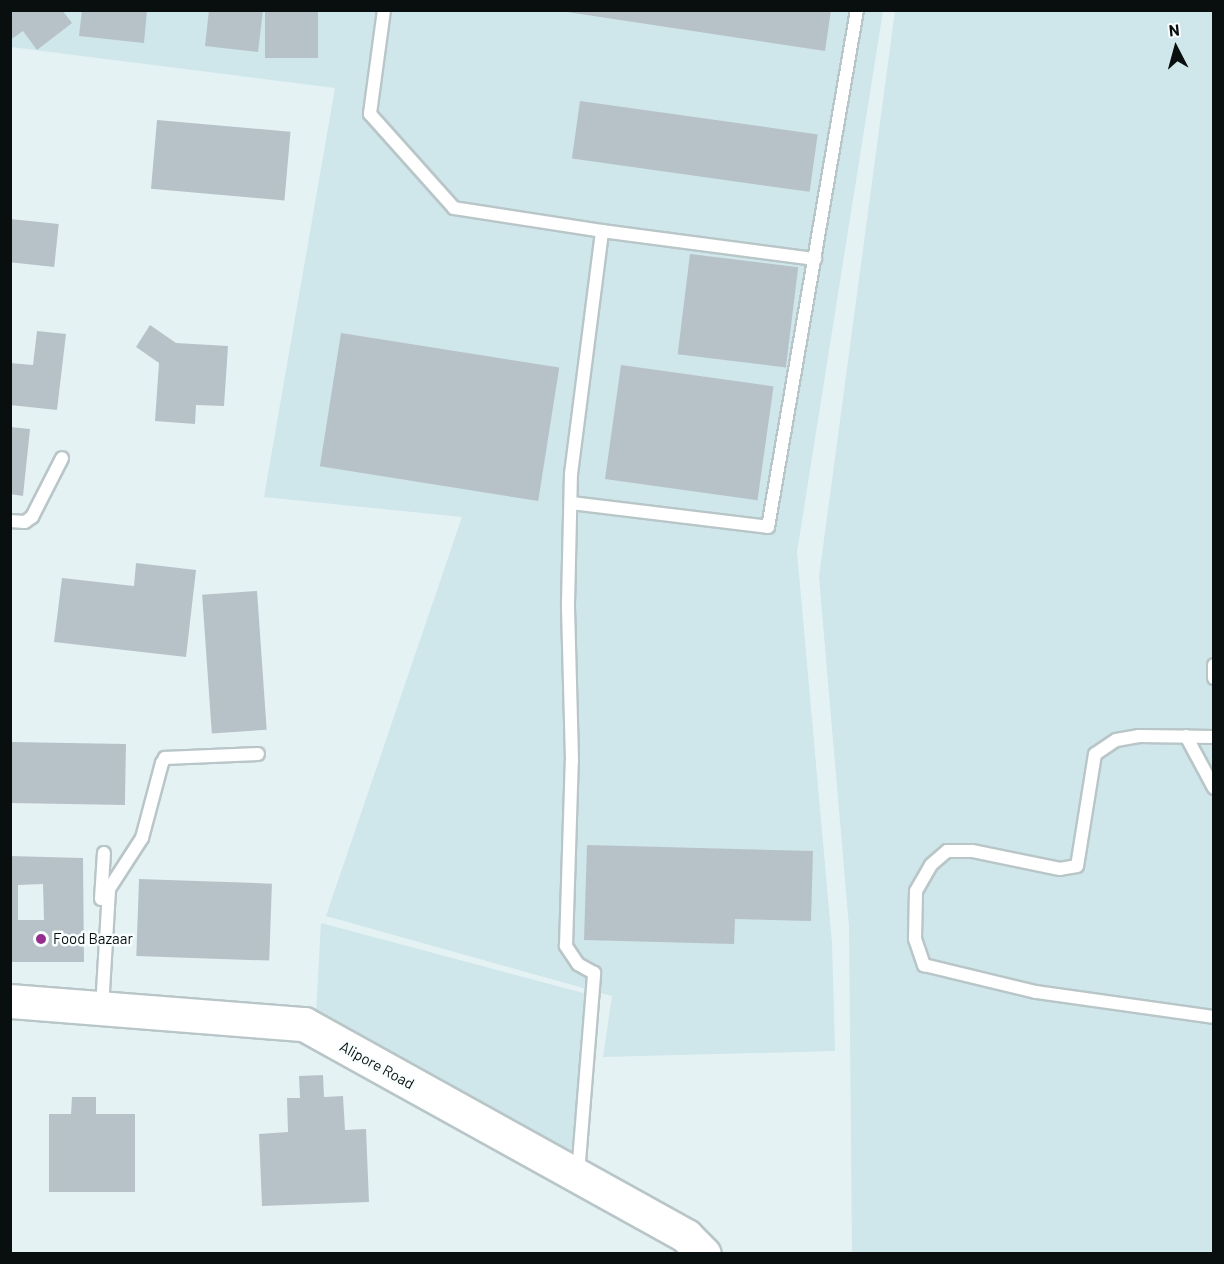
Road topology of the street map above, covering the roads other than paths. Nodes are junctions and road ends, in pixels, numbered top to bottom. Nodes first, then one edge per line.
1 (384, 10) edge
2 (857, 10) edge
3 (602, 231) junction
4 (815, 260) junction
5 (62, 458) dead end
6 (571, 502) junction
7 (10, 521) edge
8 (1214, 665) edge
9 (1214, 678) edge
10 (1186, 736) junction
11 (1214, 737) edge
12 (258, 754) dead end
13 (1214, 788) edge
14 (104, 853) dead end
15 (10, 1001) edge
16 (98, 1008) junction
17 (1214, 1017) edge
18 (578, 1176) junction
19 (704, 1254) edge

1 - 3 lane
2 - 4 lane
3 - 4 lane
3 - 6 lane
4 - 6 lane
5 - 7 lane
6 - 18 lane
8 - 9 lane
10 - 11 lane
10 - 13 lane
10 - 17 lane
12 - 16 lane
14 - 16 lane
15 - 16 main road, Alipore Road
16 - 18 main road, Alipore Road
18 - 19 main road, Alipore Road

